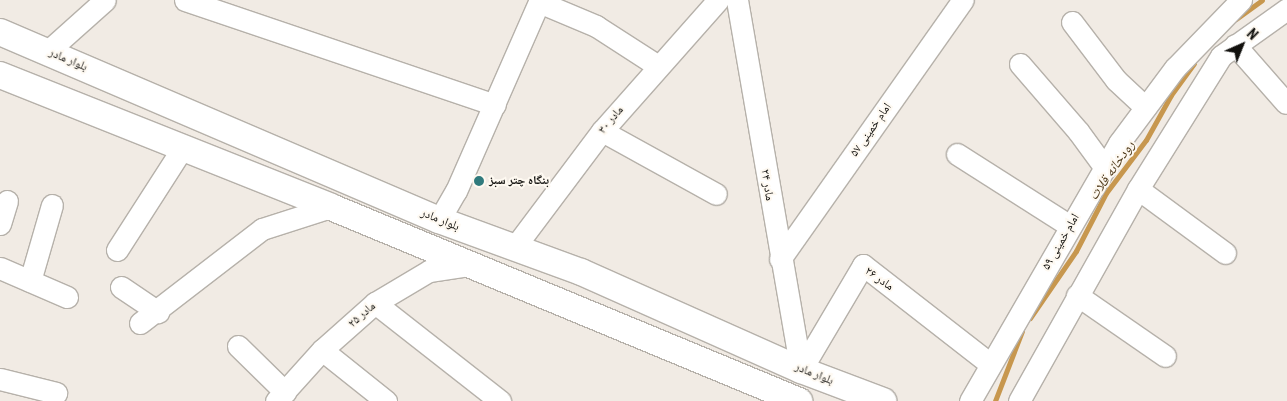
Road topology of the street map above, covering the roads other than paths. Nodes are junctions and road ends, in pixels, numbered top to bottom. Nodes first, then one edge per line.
1 (105, 0) edge
2 (185, 0) edge
3 (718, 0) edge
4 (737, 0) edge
5 (963, 0) edge
6 (539, 1) edge
7 (1230, 3) edge
8 (1287, 9) edge
9 (1072, 22) dead end
10 (0, 32) edge
11 (1235, 45) junction
12 (48, 51) junction
13 (1020, 64) dead end
14 (658, 66) junction
15 (0, 75) edge
16 (1286, 103) edge
17 (494, 105) junction
18 (1145, 107) junction
19 (602, 131) junction
20 (183, 147) junction
21 (957, 154) dead end
22 (1105, 168) junction
23 (1138, 189) junction
24 (716, 194) dead end
25 (7, 201) dead end
26 (52, 205) dead end
27 (331, 207) junction
28 (439, 220) junction
29 (0, 224) edge
30 (1070, 226) junction
31 (514, 248) junction
32 (117, 250) dead end
33 (1225, 253) dead end
34 (780, 260) junction
35 (469, 265) junction
36 (0, 268) edge
37 (581, 272) junction
38 (30, 281) junction
39 (121, 287) dead end
40 (1076, 295) junction
41 (67, 298) dead end
42 (375, 303) junction
43 (567, 305) junction
44 (158, 312) junction
45 (140, 323) dead end
46 (238, 346) dead end
47 (322, 350) junction
48 (1165, 356) dead end
49 (990, 364) junction
50 (801, 370) junction
51 (0, 378) edge
52 (56, 393) dead end
53 (281, 396) edge
54 (784, 398) edge
55 (386, 401) edge
56 (500, 401) edge
57 (883, 401) edge
58 (970, 401) edge
59 (1019, 401) edge

1 - 12 street
2 - 17 street
3 - 14 street, مادر ۳۰
4 - 34 street, مادر ۲۴
5 - 34 street, امام خمینی ۵۷
6 - 14 street
6 - 17 street
7 - 18 street, امام خمینی ۵۹
8 - 11 street
9 - 18 street
10 - 12 main road, بلوار مادر
11 - 16 street
11 - 23 street
12 - 28 main road, بلوار مادر
13 - 22 street
14 - 19 street, مادر ۳۰
15 - 20 main road
17 - 28 street
18 - 22 street, امام خمینی ۵۹
19 - 24 street
19 - 31 street, مادر ۳۰
20 - 27 main road
20 - 32 street
21 - 30 street
22 - 30 street, امام خمینی ۵۹
23 - 33 street
23 - 40 street
25 - 29 street
26 - 38 street
27 - 35 main road
27 - 44 street
28 - 31 main road, بلوار مادر
30 - 49 street, امام خمینی ۵۹
31 - 37 main road, بلوار مادر
34 - 50 street, مادر ۲۴
35 - 42 street, مادر ۲۵
35 - 43 main road
36 - 38 street
37 - 43 main road
37 - 50 main road, بلوار مادر
38 - 41 street
39 - 44 street
40 - 48 street
40 - 59 street
42 - 47 street, مادر ۲۵
42 - 56 street
43 - 54 main road
44 - 45 street
46 - 53 street
47 - 53 street, مادر ۲۵
47 - 55 street
49 - 50 street, مادر ۲۶
49 - 58 street, امام خمینی ۵۹
50 - 57 main road, بلوار مادر
51 - 52 street

